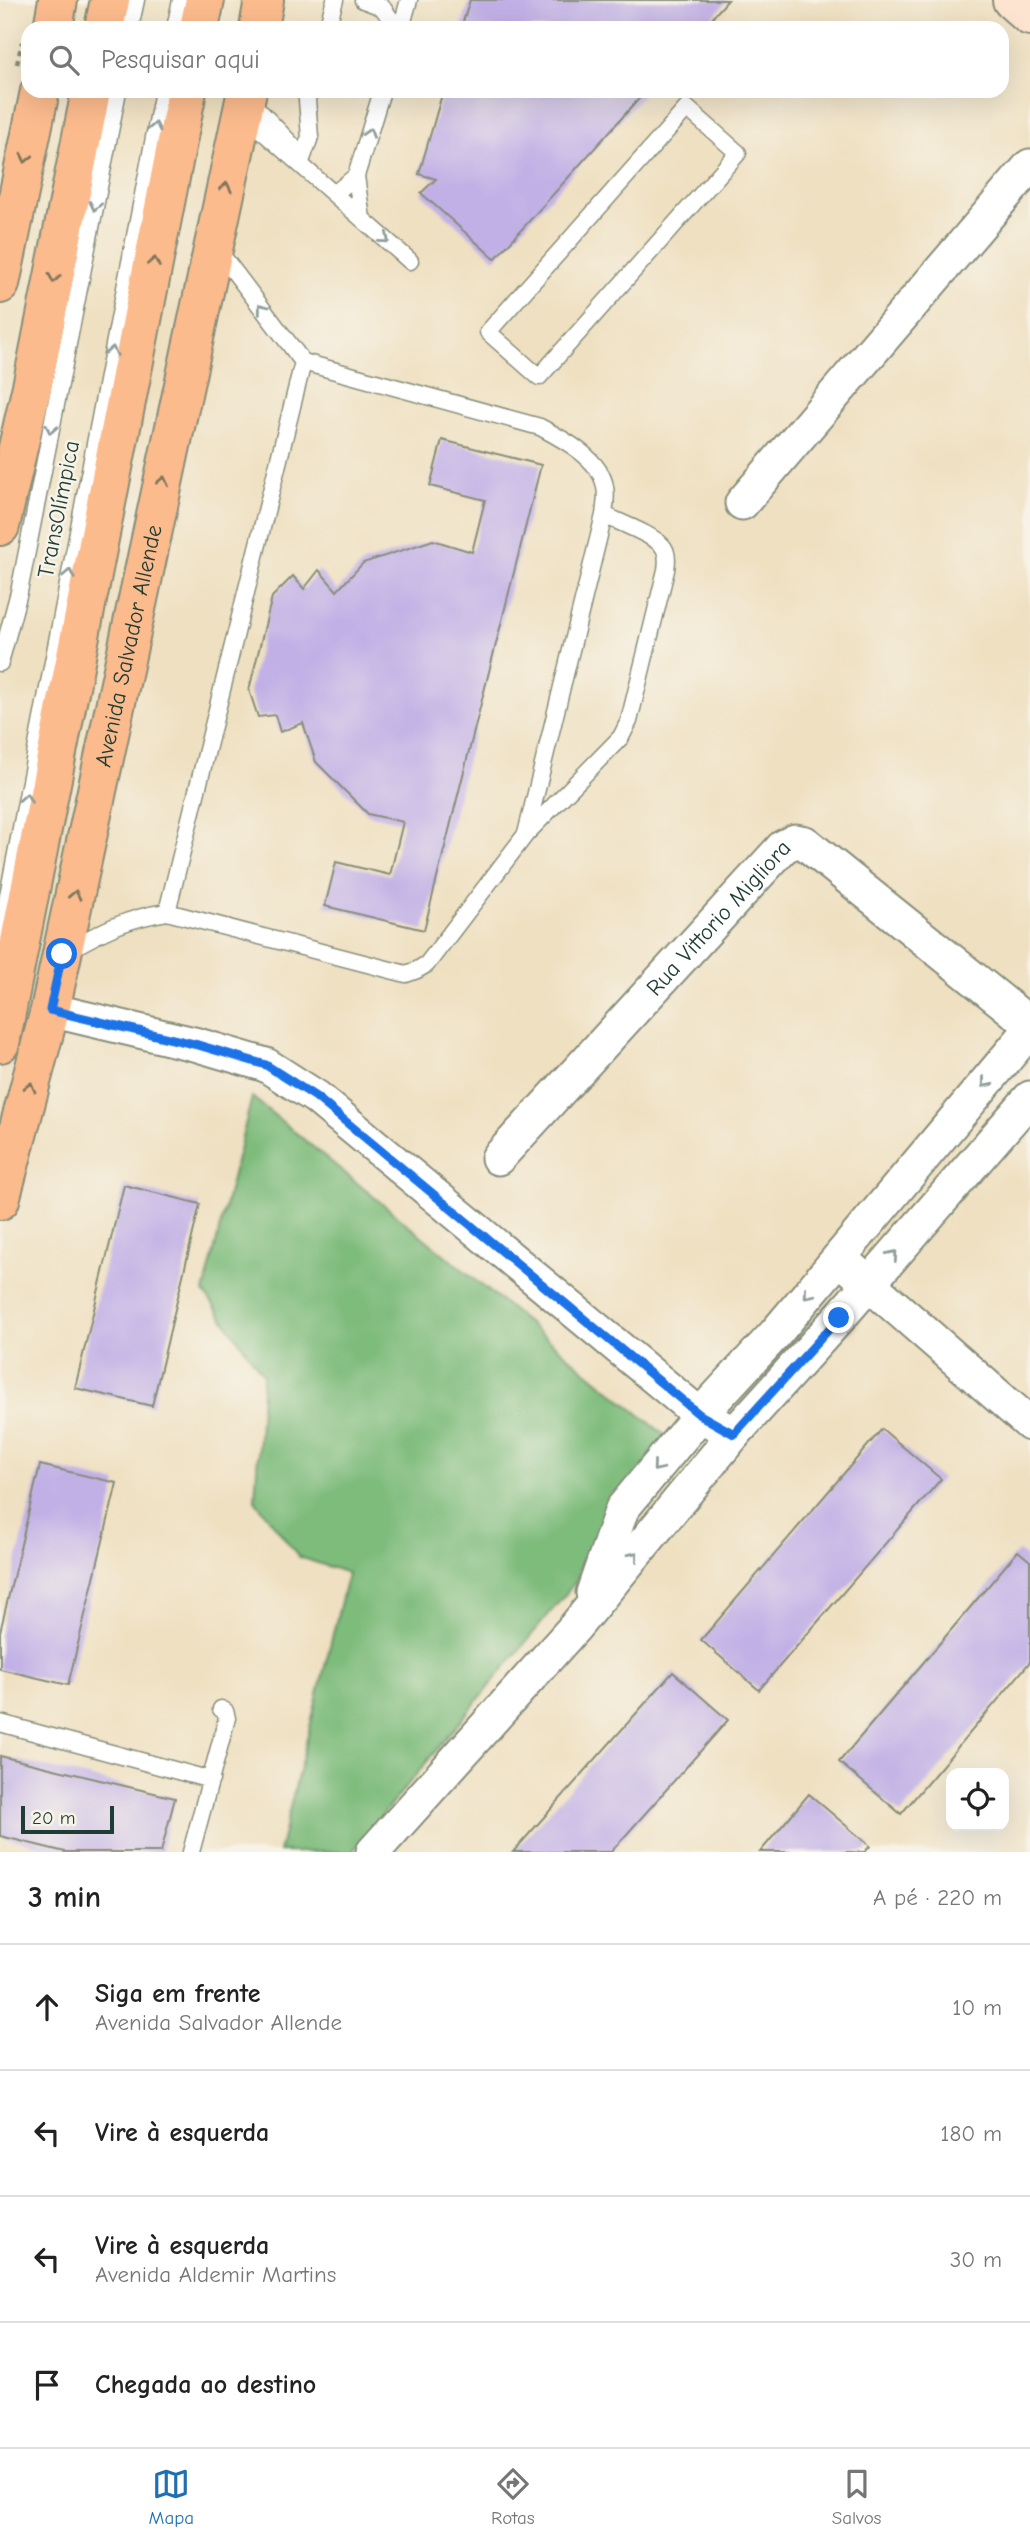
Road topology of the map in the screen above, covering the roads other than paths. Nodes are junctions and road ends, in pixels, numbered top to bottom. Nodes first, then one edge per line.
1 (58, 0) edge
2 (110, 0) edge
3 (136, 0) edge
4 (181, 0) edge
5 (205, 0) edge
6 (264, 0) edge
7 (335, 0) edge
8 (363, 0) edge
9 (408, 0) edge
10 (1012, 0) edge
11 (1030, 16) edge
12 (54, 21) edge
13 (106, 21) edge
14 (132, 21) edge
15 (176, 21) edge
16 (200, 21) edge
17 (260, 21) edge
18 (329, 21) edge
19 (393, 21) edge
20 (401, 21) edge
21 (39, 98) edge
22 (90, 98) edge
23 (117, 98) edge
24 (162, 98) edge
25 (186, 98) edge
26 (307, 98) edge
27 (380, 98) edge
28 (245, 100) edge
29 (1030, 166) edge
30 (356, 176) junction
31 (334, 194) junction
32 (362, 219) junction
33 (214, 246) junction
34 (410, 261) dead end
35 (0, 284) edge
36 (303, 362) junction
37 (539, 377) joint
38 (742, 503) dead end
39 (604, 515) junction
40 (0, 526) edge
41 (0, 663) edge
42 (526, 834) junction
43 (167, 912) junction
44 (0, 937) edge
45 (62, 954) junction
46 (50, 1010) junction
47 (1030, 1024) edge
48 (1030, 1030) edge
49 (0, 1043) edge
50 (1030, 1098) edge
51 (498, 1158) dead end
52 (0, 1200) edge
53 (839, 1258) junction
54 (869, 1283) junction
55 (700, 1415) junction
56 (1030, 1424) edge
57 (734, 1434) junction
58 (575, 1627) junction
59 (220, 1709) dead end
60 (0, 1723) edge
61 (211, 1780) junction
62 (191, 1852) edge
63 (373, 1852) edge

1 - 12 main road
2 - 13 main road
3 - 14 lane
4 - 15 lane
5 - 16 main road
6 - 17 main road
7 - 18 lane
8 - 19 lane
9 - 20 lane
10 - 11 street
21 -> 35 main road
22 -> 40 main road
23 -> 41 lane, TransOlímpica
44 -> 24 lane, TransOlímpica
49 -> 25 main road, Avenida Salvador Allende
26 - 28 lane
30 -> 27 lane
28 - 31 lane
33 -> 28 main road, Avenida Salvador Allende
29 - 38 street
30 - 31 lane
30 - 32 lane
31 - 32 lane
32 -> 34 lane
36 -> 33 lane
45 -> 33 main road, Avenida Salvador Allende
36 - 39 lane
36 - 43 lane
37 - 37 lane
39 - 42 lane
39 - 42 lane
42 - 43 lane
43 - 45 lane
45 - 46 main road, Avenida Salvador Allende
52 -> 46 main road, Avenida Salvador Allende
46 - 55 street
47 - 51 street, Rua Vittorio Migliora
48 -> 53 street
54 -> 50 street
53 - 54 street
53 -> 55 street
54 - 56 street
54 - 57 street
55 - 57 street
55 -> 58 street
58 -> 57 street
58 - 63 street
59 - 61 lane
60 - 61 lane
61 - 62 lane

